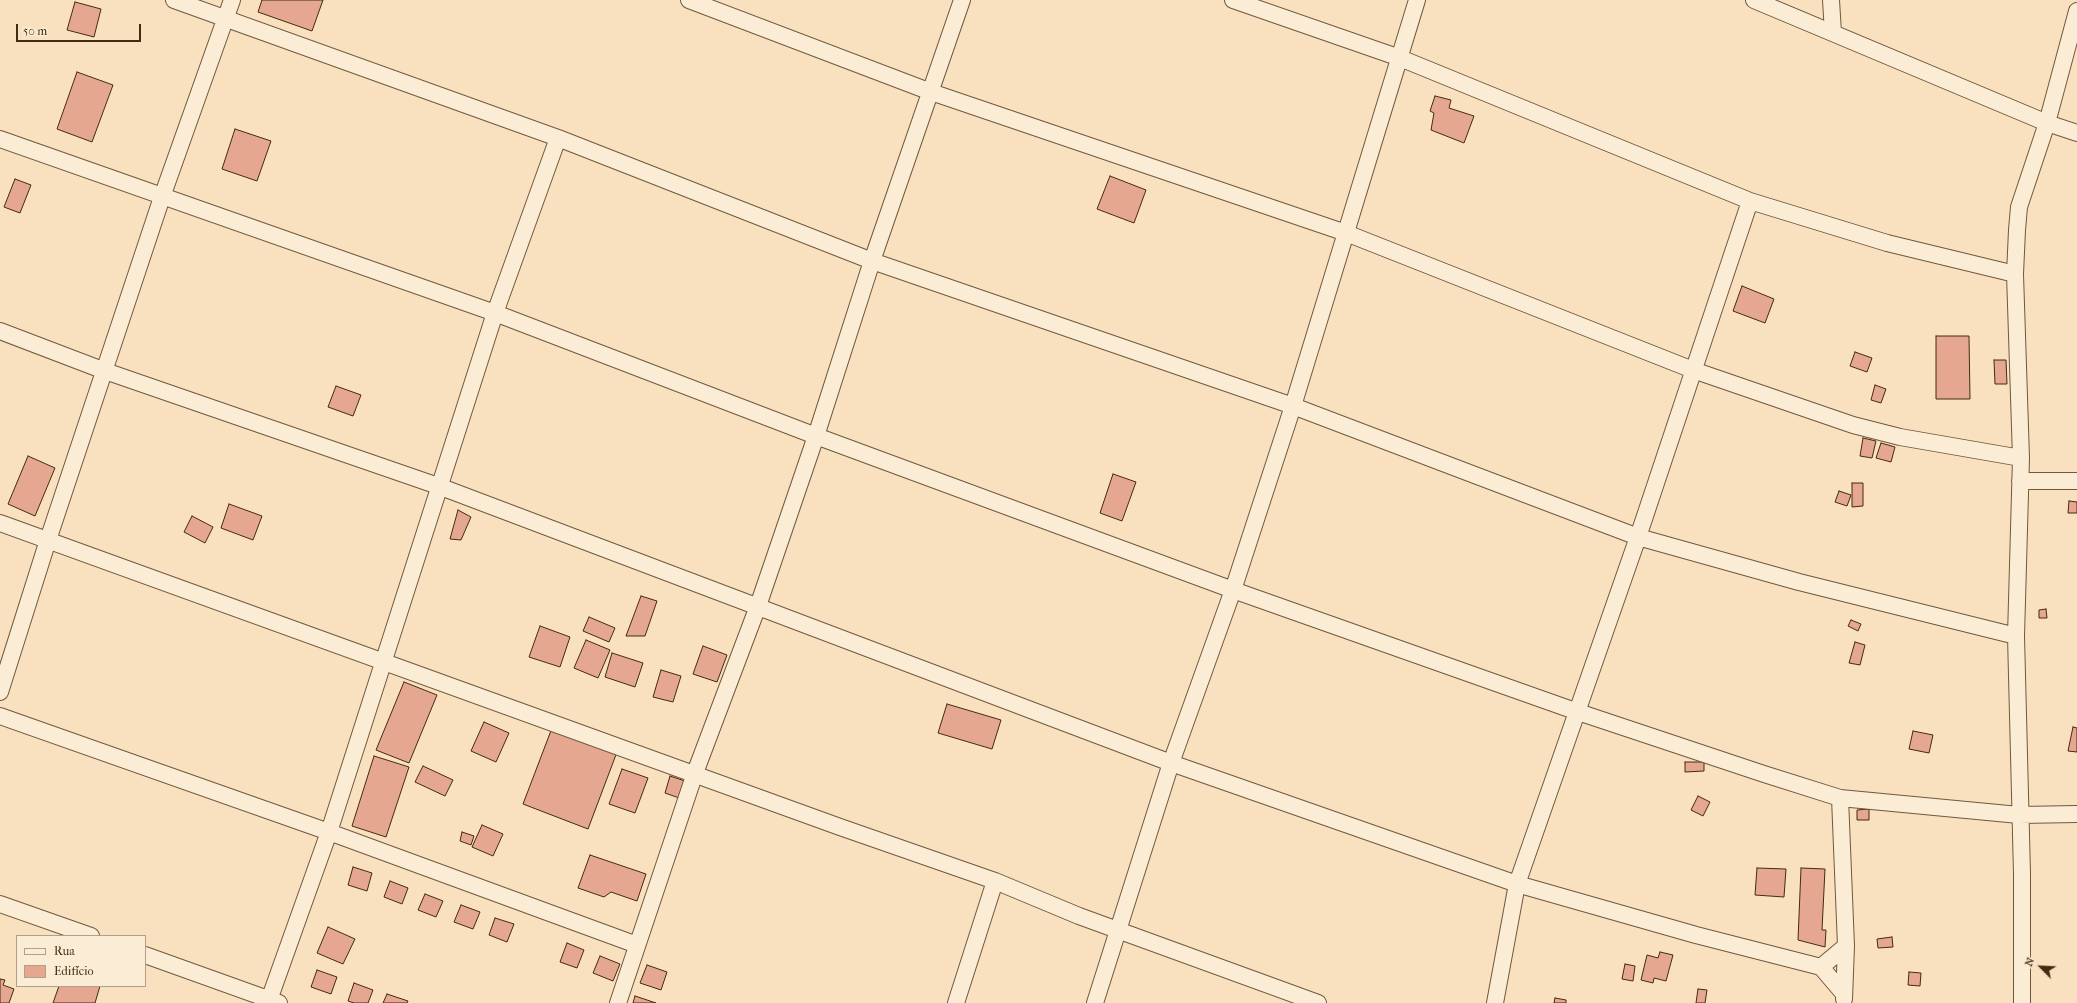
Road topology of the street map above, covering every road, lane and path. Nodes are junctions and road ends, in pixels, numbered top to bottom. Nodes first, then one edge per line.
1 (174, 0) edge
2 (232, 0) edge
3 (689, 0) edge
4 (962, 0) edge
5 (1233, 0) edge
6 (1417, 0) edge
7 (1754, 0) edge
8 (1831, 0) edge
9 (2077, 11) edge
10 (226, 18) junction
11 (1833, 33) junction
12 (1400, 58) junction
13 (931, 92) junction
14 (2047, 123) junction
15 (2077, 133) edge
16 (558, 138) junction
17 (0, 140) edge
18 (162, 197) junction
19 (1750, 201) junction
20 (1346, 233) junction
21 (872, 261) junction
22 (2014, 274) junction
23 (496, 313) junction
24 (0, 332) edge
25 (1693, 370) junction
26 (105, 371) junction
27 (1293, 406) junction
28 (816, 436) junction
29 (2021, 458) junction
30 (2020, 481) junction
31 (2077, 481) edge
32 (441, 487) junction
33 (0, 523) edge
34 (1638, 537) junction
35 (48, 540) junction
36 (1233, 590) junction
37 (758, 606) junction
38 (2016, 636) junction
39 (385, 662) junction
40 (0, 692) edge
41 (1578, 712) junction
42 (0, 716) edge
43 (1171, 762) junction
44 (695, 773) junction
45 (1840, 798) junction
46 (2077, 814) edge
47 (2019, 815) junction
48 (329, 832) junction
49 (995, 881) junction
50 (1517, 884) junction
51 (0, 904) edge
52 (1118, 930) junction
53 (87, 935) edge
54 (637, 945) junction
55 (1846, 946) junction
56 (146, 955) edge
57 (1821, 967) junction
58 (1844, 998) edge
59 (272, 1002) edge
60 (618, 1003) edge
61 (956, 1003) edge
62 (1095, 1003) edge
63 (1318, 1003) edge
64 (1495, 1003) edge
65 (2022, 1003) edge

1 - 10 street
2 - 10 street
3 - 13 street
4 - 13 street
5 - 12 street
6 - 12 street
7 - 11 street
8 - 11 street
9 - 14 street
10 - 16 street
10 - 18 street
11 - 14 street
12 - 19 street
12 - 20 street
13 - 20 street
13 - 21 street
14 - 15 street
14 - 22 street
16 - 21 street
16 - 23 street
17 - 18 street
18 - 23 street
18 - 26 street
19 - 22 street
19 - 25 street
20 - 25 street
20 - 27 street
21 - 27 street
21 - 28 street
22 - 29 street
23 - 28 street
23 - 32 street
24 - 26 street
25 - 29 street
25 - 34 street
26 - 32 street
26 - 35 street
27 - 34 street
27 - 36 street
28 - 36 street
28 - 37 street
29 - 30 street
30 - 31 street
30 - 38 street
32 - 37 street
32 - 39 street
33 - 35 street
34 - 38 street
34 - 41 street
35 - 39 street
35 - 40 street
36 - 41 street
36 - 43 street
37 - 43 street
37 - 44 street
38 - 47 street
39 - 44 street
39 - 48 street
41 - 45 street
41 - 50 street
42 - 48 street
43 - 50 street
43 - 52 street
44 - 49 street
44 - 54 street
45 - 47 street
45 - 55 street
46 - 47 street
47 - 65 street
48 - 54 street
48 - 59 street
49 - 52 street
49 - 61 street
50 - 57 street
50 - 64 street
51 - 53 street
52 - 62 street
52 - 63 street
54 - 60 street
55 - 57 street
55 - 58 street
56 - 59 street
57 - 58 street

